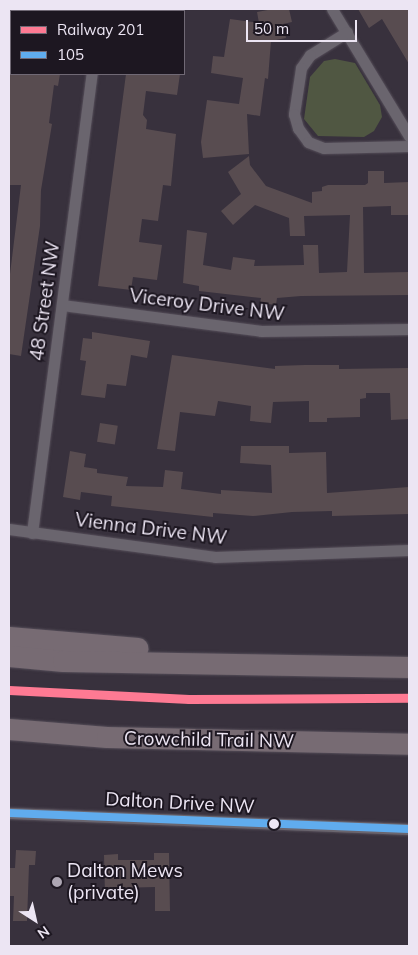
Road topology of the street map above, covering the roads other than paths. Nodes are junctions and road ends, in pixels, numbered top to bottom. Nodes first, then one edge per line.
1 (332, 9) edge
2 (347, 32) junction
3 (92, 75) edge
4 (409, 136) edge
5 (409, 146) edge
6 (62, 305) junction
7 (409, 329) edge
8 (9, 530) edge
9 (32, 532) junction
10 (409, 550) edge
11 (9, 636) edge
12 (9, 656) edge
13 (183, 662) junction
14 (409, 667) edge
15 (9, 729) edge
16 (409, 744) edge
17 (9, 813) edge
18 (409, 829) edge

1 - 2 street
2 - 4 street
2 - 5 street
3 - 6 street, 48 Street NW
6 - 7 street, Viceroy Drive NW
6 - 9 street, 48 Street NW
8 - 9 street, Vienna Drive NW
9 - 10 street, Vienna Drive NW
11 - 13 highway
12 - 13 highway
13 - 14 highway
15 - 16 highway, Crowchild Trail NW
17 - 18 street, Dalton Drive NW

